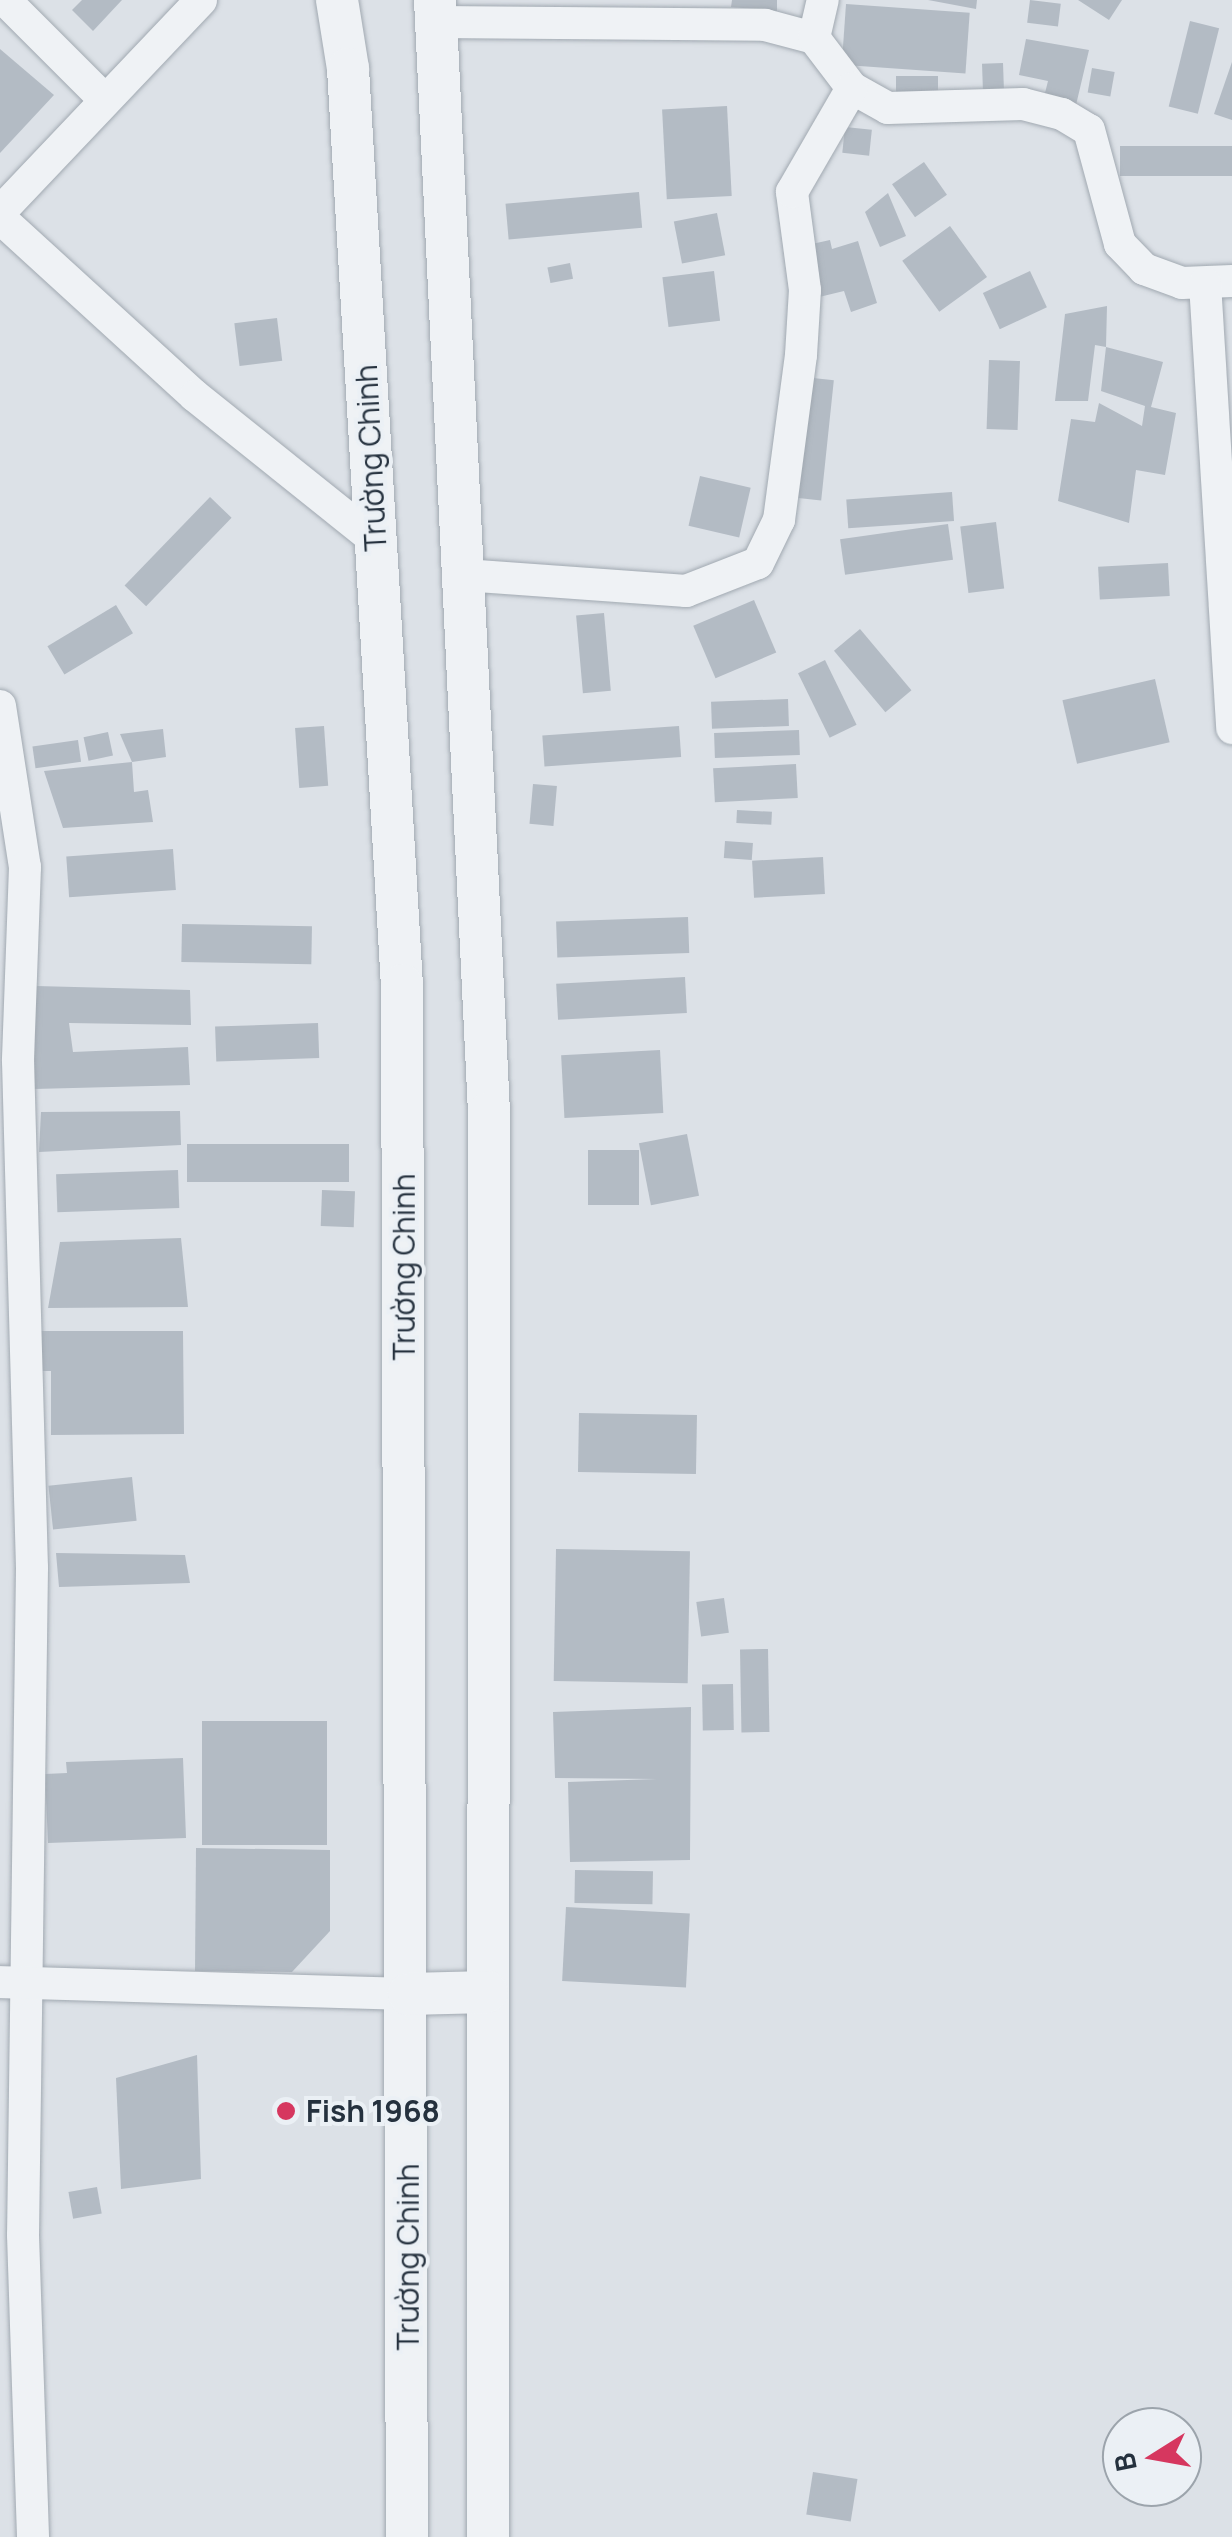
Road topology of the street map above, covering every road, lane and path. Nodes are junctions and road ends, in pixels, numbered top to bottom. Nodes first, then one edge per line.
1 (5, 0) edge
2 (201, 0) edge
3 (337, 0) edge
4 (823, 0) edge
5 (437, 11) edge
6 (814, 38) junction
7 (852, 88) junction
8 (104, 98) junction
9 (0, 215) edge
10 (1218, 282) edge
11 (376, 541) junction
12 (464, 575) junction
13 (0, 706) edge
14 (1232, 728) edge
15 (13, 1983) edge
16 (487, 1992) junction
17 (408, 1994) junction
18 (33, 2537) edge
19 (407, 2537) edge
20 (488, 2537) edge

1 - 8 street
2 - 8 street
3 - 11 street, Trường Chinh
4 - 6 street
5 - 6 street
5 - 12 street
6 - 7 street
7 - 10 street
7 - 12 street
8 - 9 street
9 - 11 street
10 - 14 street
11 - 17 street, Trường Chinh
12 - 16 street
13 - 15 street
15 - 17 street
15 - 18 street
16 - 17 street
16 - 20 street
17 - 19 street, Trường Chinh

